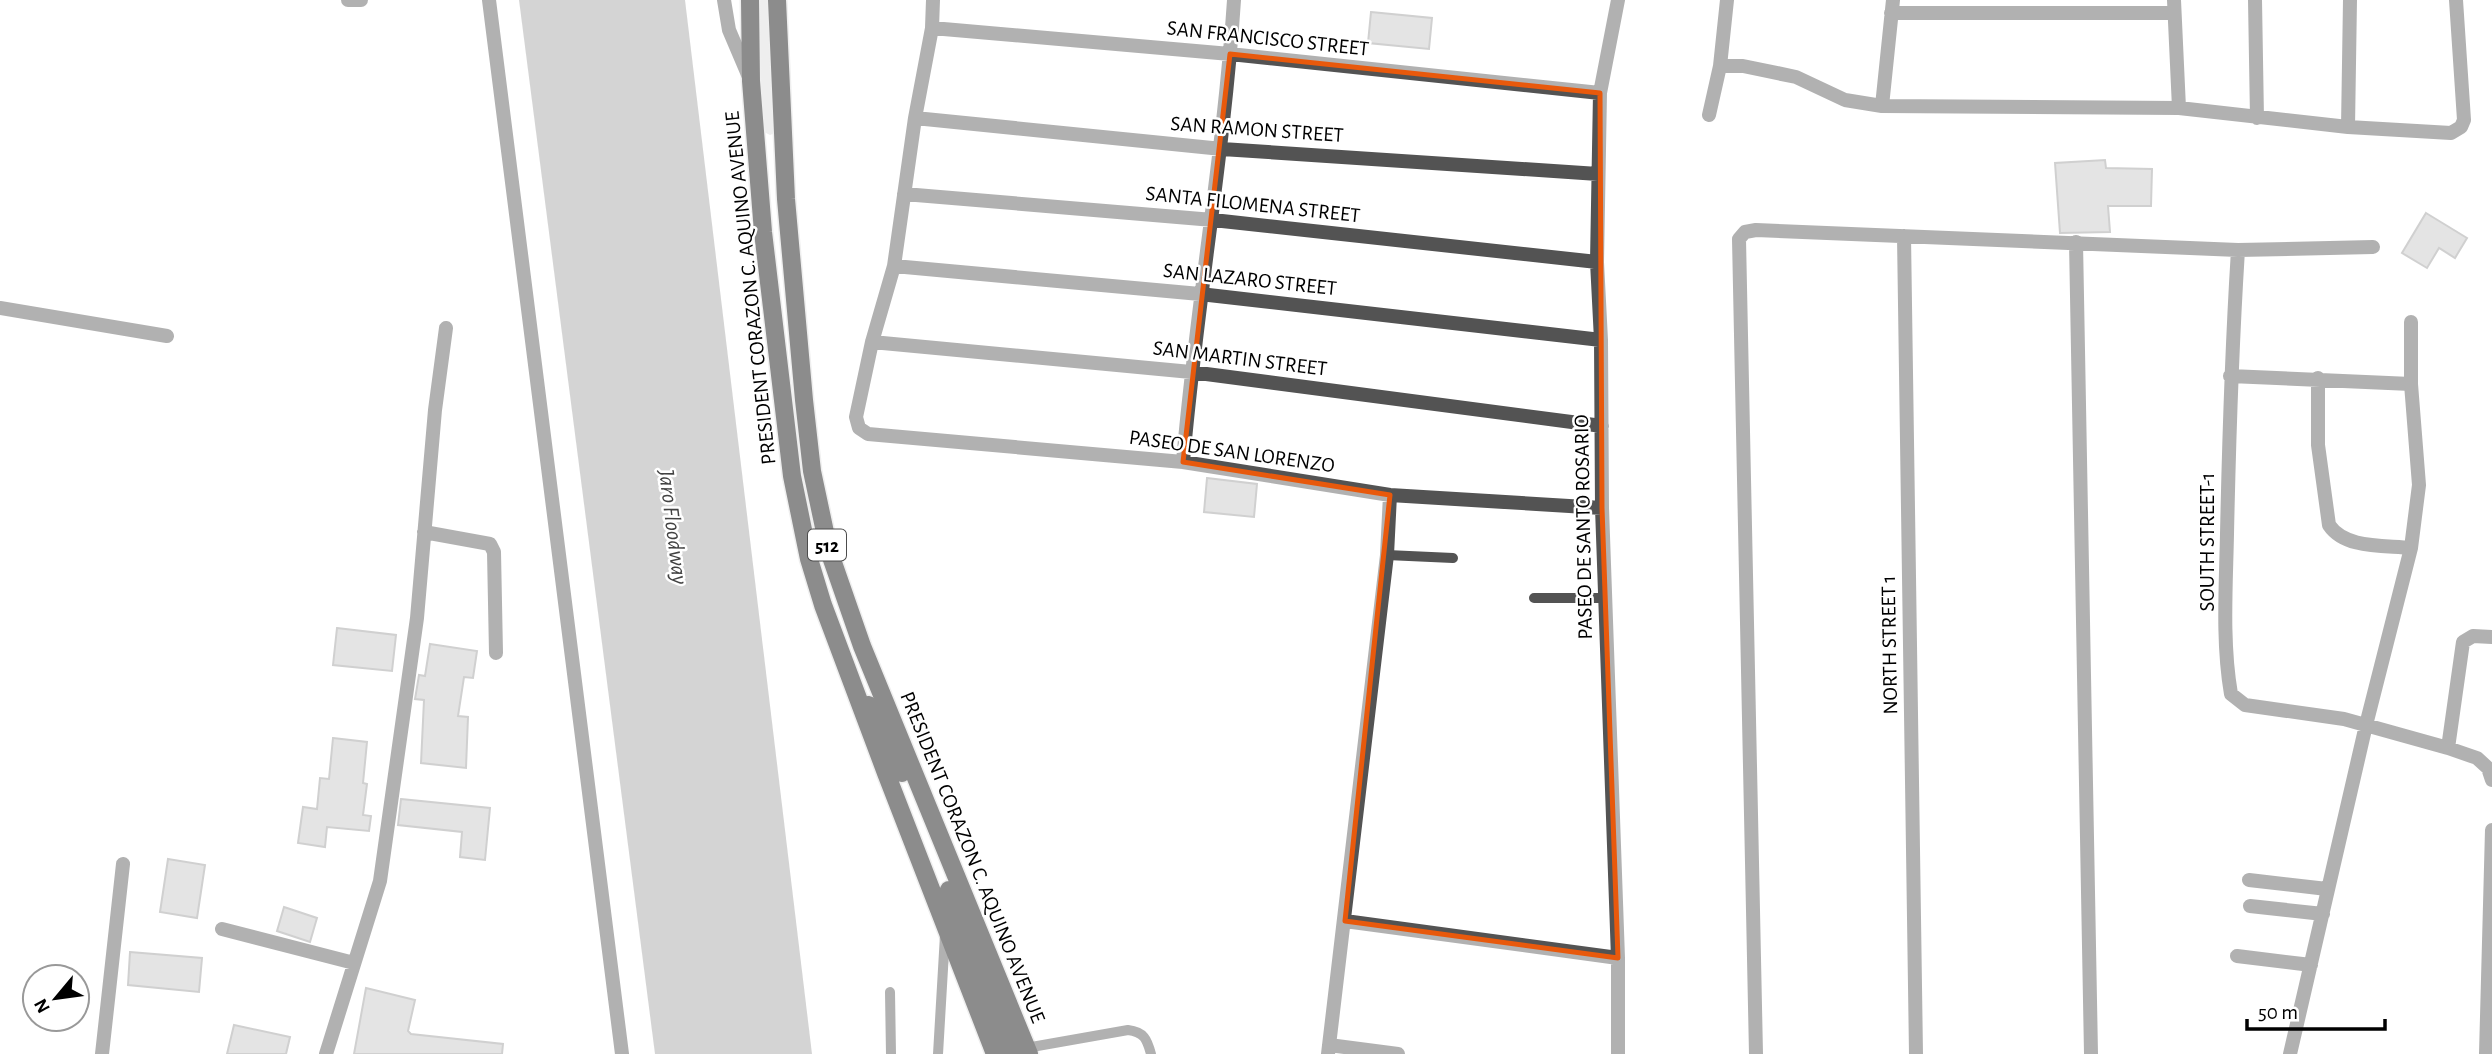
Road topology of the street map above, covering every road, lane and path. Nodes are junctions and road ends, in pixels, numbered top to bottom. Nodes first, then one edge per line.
1 (348, 0) edge
2 (361, 0) edge
3 (489, 0) edge
4 (724, 0) edge
5 (750, 0) edge
6 (777, 0) edge
7 (933, 0) edge
8 (1234, 0) edge
9 (1618, 0) edge
10 (1727, 0) edge
11 (2255, 0) edge
12 (2350, 0) edge
13 (2456, 0) edge
14 (2174, 6) edge
15 (1892, 7) edge
16 (932, 28) junction
17 (1230, 54) junction
18 (1720, 66) junction
19 (751, 81) junction
20 (1600, 93) junction
21 (1882, 106) junction
22 (2179, 108) junction
23 (1709, 115) dead end
24 (2257, 117) junction
25 (915, 118) junction
26 (757, 126) junction
27 (782, 127) junction
28 (2348, 127) junction
29 (1222, 149) junction
30 (1598, 174) junction
31 (904, 194) junction
32 (1213, 220) junction
33 (1904, 236) junction
34 (2076, 242) junction
35 (2373, 247) dead end
36 (2238, 250) junction
37 (1597, 262) junction
38 (894, 266) junction
39 (1200, 294) junction
40 (0, 308) edge
41 (2411, 322) dead end
42 (446, 328) dead end
43 (167, 336) dead end
44 (1601, 340) junction
45 (872, 342) junction
46 (1191, 372) junction
47 (2230, 376) junction
48 (2318, 378) junction
49 (2411, 384) junction
50 (1602, 426) junction
51 (1183, 462) junction
52 (1390, 495) junction
53 (1602, 508) junction
54 (424, 532) junction
55 (2411, 548) junction
56 (1387, 555) junction
57 (1453, 558) dead end
58 (1534, 598) dead end
59 (1604, 598) junction
60 (2492, 637) edge
61 (496, 653) dead end
62 (875, 677) junction
63 (855, 687) junction
64 (881, 722) junction
65 (2365, 725) junction
66 (2448, 748) junction
67 (2492, 780) edge
68 (2492, 830) edge
69 (123, 864) dead end
70 (2249, 880) dead end
71 (2327, 889) junction
72 (2250, 906) dead end
73 (2323, 914) junction
74 (1345, 921) junction
75 (946, 923) junction
76 (222, 929) dead end
77 (2237, 956) dead end
78 (1618, 958) junction
79 (354, 963) junction
80 (2311, 965) junction
81 (890, 992) dead end
82 (1329, 1049) edge
83 (1022, 1052) edge
84 (102, 1054) edge
85 (326, 1054) edge
86 (622, 1054) edge
87 (891, 1054) edge
88 (938, 1054) edge
89 (995, 1054) edge
90 (1151, 1054) edge
91 (1398, 1054) edge
92 (1618, 1054) edge
93 (1756, 1054) edge
94 (1916, 1054) edge
95 (2091, 1054) edge
96 (2290, 1054) edge
97 (2486, 1054) edge

1 - 2 street
3 - 86 street
4 - 19 street
5 - 19 main road, PRESIDENT CORAZON C. AQUINO AVENUE / 512
6 - 27 main road, PRESIDENT CORAZON C. AQUINO AVENUE / 512
7 - 16 street
8 - 17 street
9 - 20 street, PASEO DE SANTO ROSARIO
10 - 18 street
11 - 24 street
12 - 28 street
13 - 28 street
14 - 15 street
14 - 22 street
15 - 21 street
16 - 17 street, SAN FRANCISCO STREET
16 - 25 street
17 - 20 street, SAN FRANCISCO STREET
17 - 29 street
18 - 21 street
18 - 23 street
19 - 26 main road, PRESIDENT CORAZON C. AQUINO AVENUE / 512
20 - 30 street, PASEO DE SANTO ROSARIO
21 - 22 street
22 - 24 street
24 - 28 street
25 - 29 street, SAN RAMON STREET
25 - 31 street
26 - 27 main road
26 - 63 main road, PRESIDENT CORAZON C. AQUINO AVENUE / 512
27 - 62 main road, PRESIDENT CORAZON C. AQUINO AVENUE / 512
29 - 30 street, SAN RAMON STREET
29 - 32 street
30 - 37 street, PASEO DE SANTO ROSARIO
31 - 32 street, SANTA FILOMENA STREET
31 - 38 street
32 - 37 street, SANTA FILOMENA STREET
32 - 39 street
33 - 34 street
33 - 93 street
33 - 94 street, NORTH STREET 1
34 - 36 street
34 - 95 street
35 - 36 street
36 - 47 street, SOUTH STREET-1
37 - 44 street, PASEO DE SANTO ROSARIO
38 - 39 street, SAN LAZARO STREET
38 - 45 street
39 - 44 street, SAN LAZARO STREET
39 - 46 street
40 - 43 street
41 - 49 street
42 - 54 street
44 - 50 street, PASEO DE SANTO ROSARIO
45 - 46 street, SAN MARTIN STREET
45 - 51 street, PASEO DE SAN LORENZO
46 - 50 street, SAN MARTIN STREET
46 - 51 street
47 - 48 street
47 - 65 street, SOUTH STREET-1
48 - 49 street
48 - 55 street
49 - 55 street
50 - 53 street, PASEO DE SANTO ROSARIO
51 - 52 street, PASEO DE SAN LORENZO
52 - 53 street, PASEO DE SAN LORENZO
52 - 56 street
53 - 59 street, PASEO DE SANTO ROSARIO
54 - 61 street
54 - 79 street
55 - 65 street
56 - 57 lane
56 - 74 street
58 - 59 lane
59 - 78 street, PASEO DE SANTO ROSARIO
60 - 66 street
62 - 64 main road, PRESIDENT CORAZON C. AQUINO AVENUE / 512
62 - 83 main road, PRESIDENT CORAZON C. AQUINO AVENUE / 512
63 - 64 main road, PRESIDENT CORAZON C. AQUINO AVENUE / 512
63 - 75 main road, PRESIDENT CORAZON C. AQUINO AVENUE / 512
64 - 83 main road
65 - 66 street
65 - 71 street
66 - 67 street
68 - 97 street
69 - 84 street
70 - 71 street
71 - 73 street
72 - 73 street
73 - 80 street
74 - 78 street
74 - 82 street
75 - 88 lane
75 - 89 main road, PRESIDENT CORAZON C. AQUINO AVENUE / 512
76 - 79 street
77 - 80 street
78 - 92 street, PASEO DE SANTO ROSARIO
79 - 85 street
80 - 96 street
81 - 87 lane
82 - 91 street
83 - 90 lane

